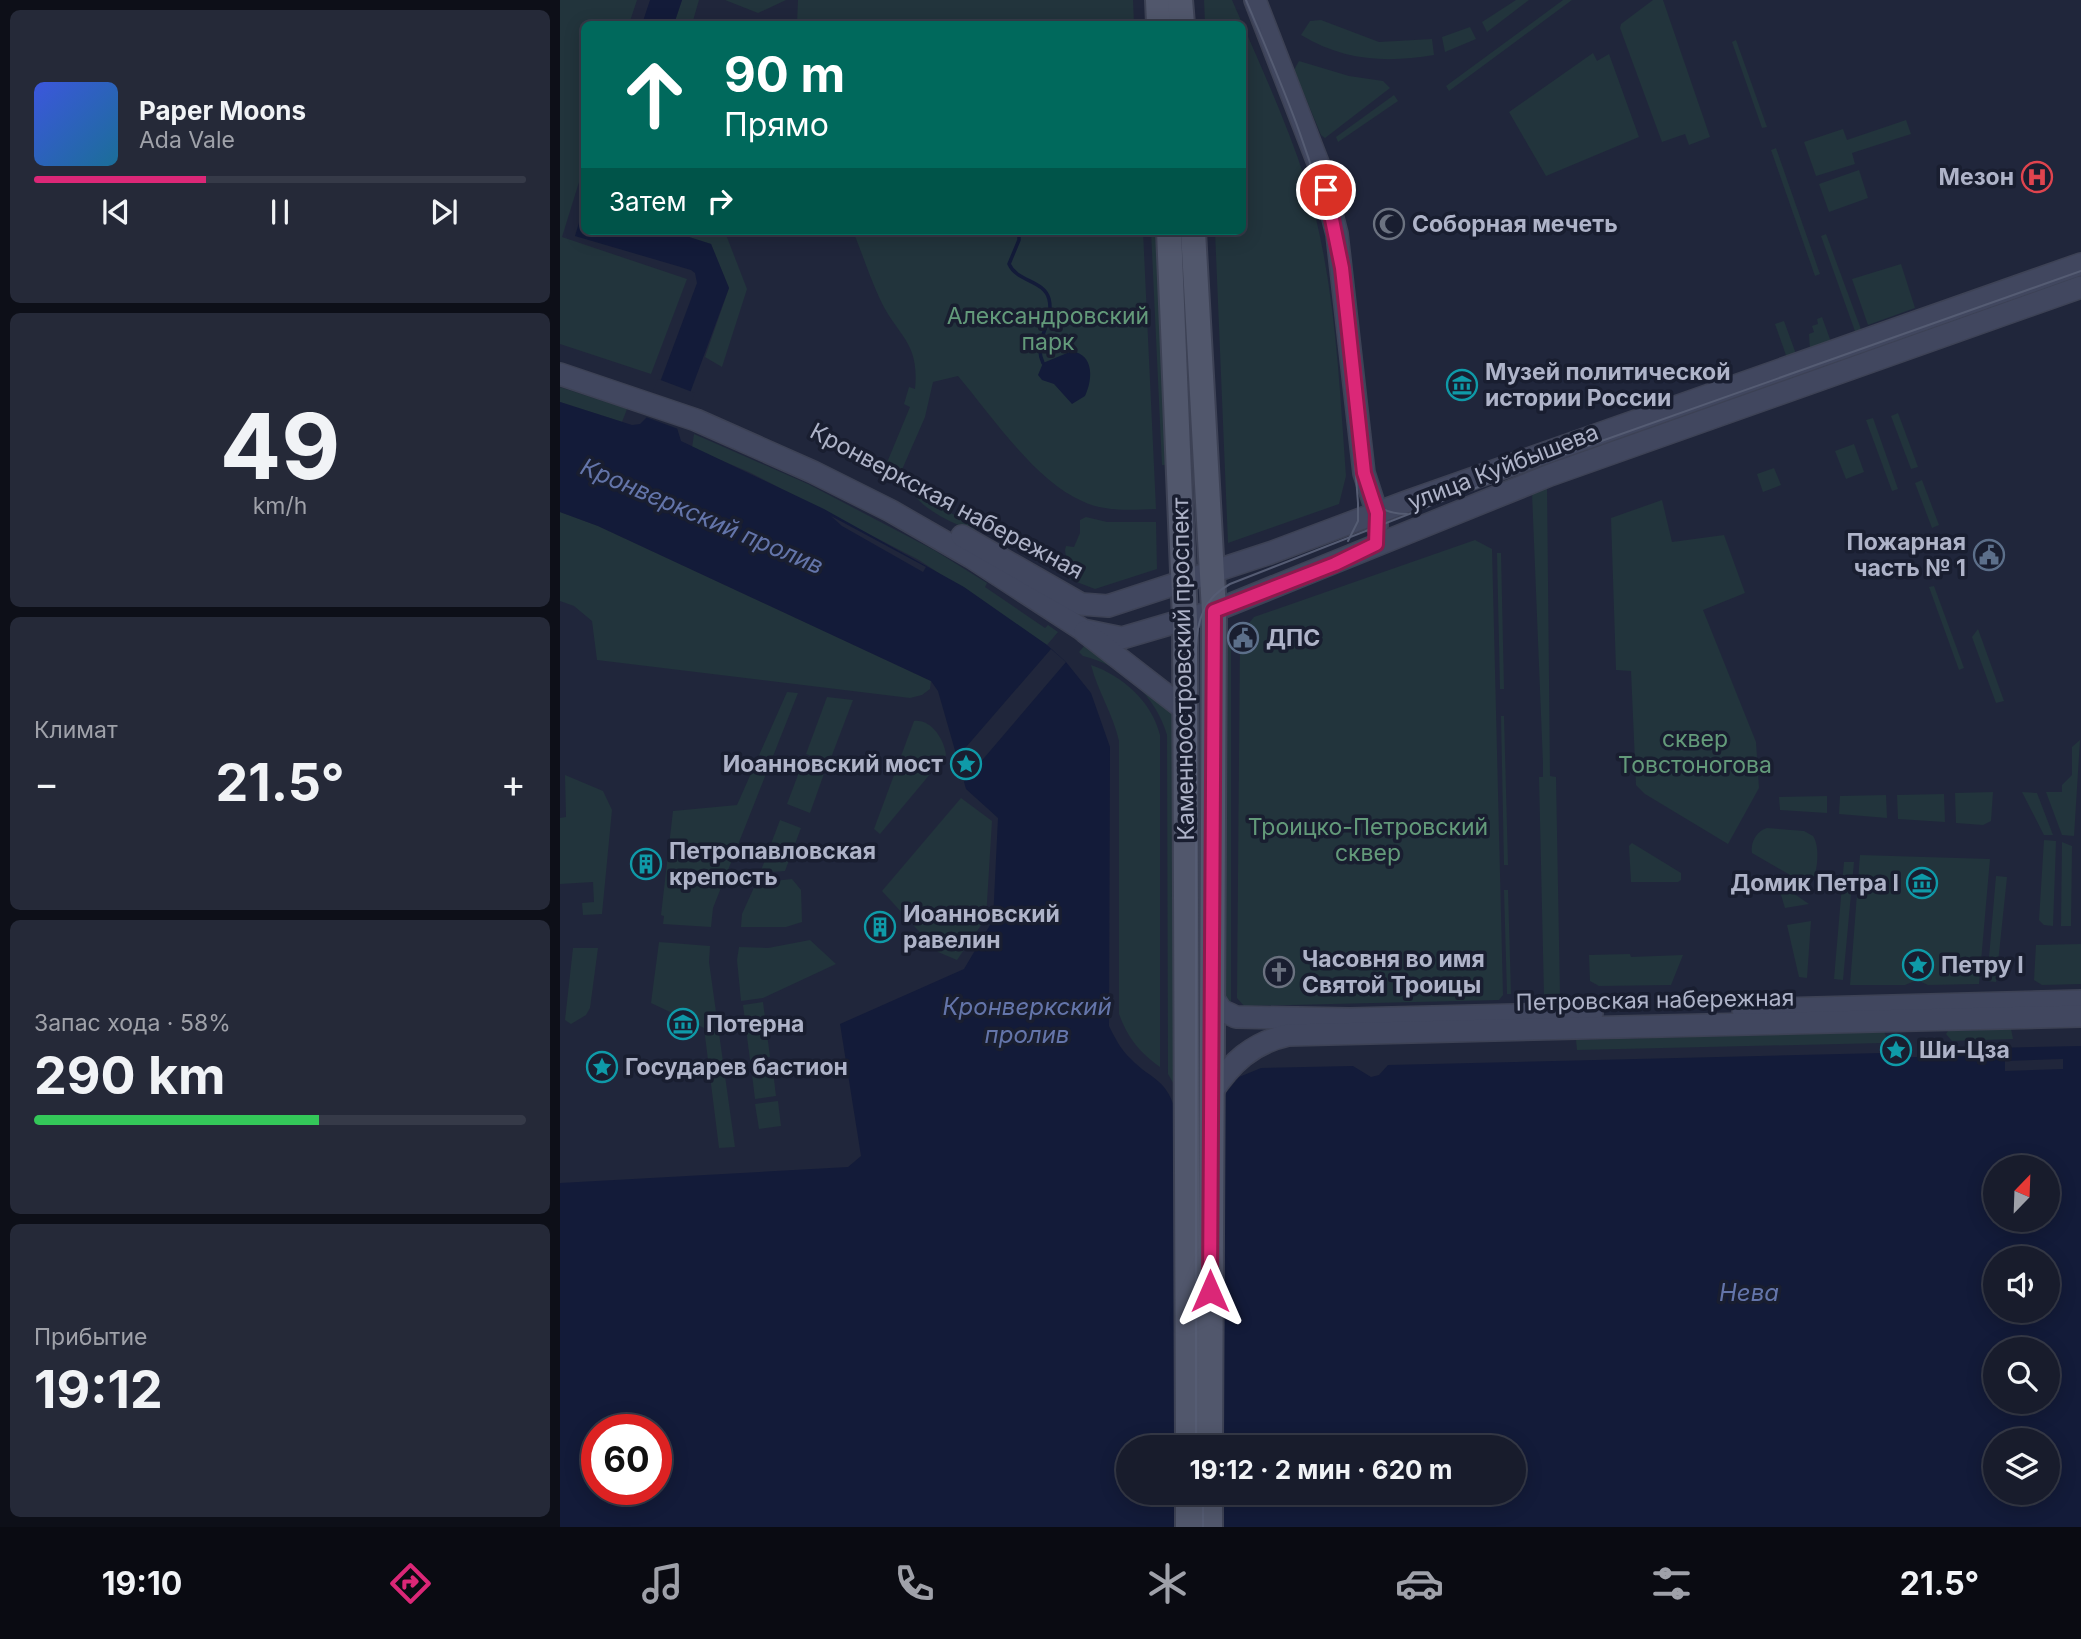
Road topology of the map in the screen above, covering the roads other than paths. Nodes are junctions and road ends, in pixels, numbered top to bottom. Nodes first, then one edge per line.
1 (1158, 0) edge
2 (1180, 0) edge
3 (1255, 0) edge
4 (1159, 21) edge
5 (1182, 21) edge
6 (1169, 235) edge
7 (1193, 235) edge
8 (2081, 264) edge
9 (2081, 287) edge
10 (560, 359) edge
11 (560, 374) edge
12 (642, 393) junction
13 (698, 414) junction
14 (1377, 513) junction
15 (1376, 544) junction
16 (1212, 573) junction
17 (1185, 582) junction
18 (1214, 611) junction
19 (1185, 620) junction
20 (1083, 631) junction
21 (1184, 708) junction
22 (1214, 999) junction
23 (2081, 1001) edge
24 (2081, 1016) edge
25 (1272, 1028) junction
26 (1203, 1103) junction
27 (1189, 1435) edge
28 (1210, 1435) edge
29 (1188, 1505) edge
30 (1210, 1505) edge
31 (1188, 1527) edge
32 (1210, 1527) edge

1 - 4 main road
2 - 5 main road
3 - 14 main road
6 - 17 main road, Каменноостровский проспект
7 - 16 main road, Каменноостровский проспект
8 - 14 main road, улица Куйбышева
9 - 15 main road, улица Куйбышева
10 - 12 main road
11 - 12 main road
12 - 13 main road
13 - 17 main road, Кронверкская набережная
13 - 20 main road, Кронверкская набережная
14 - 15 main road
14 - 16 main road, улица Куйбышева
15 - 18 main road, улица Куйбышева
16 - 17 main road, Кронверкская набережная
16 - 18 main road, Каменноостровский проспект
17 - 19 main road, Каменноостровский проспект
18 - 19 main road, улица Куйбышева
18 - 22 main road, Каменноостровский проспект
19 - 20 main road, Кронверкская набережная
19 - 21 main road, Каменноостровский проспект
20 - 21 main road
21 - 26 main road, Каменноостровский проспект
22 - 25 main road, Петровская набережная
22 - 26 main road, Каменноостровский проспект
23 - 25 main road, Петровская набережная
24 - 25 main road, Петровская набережная
25 - 26 main road, Петровская набережная
26 - 27 main road
26 - 28 main road
29 - 31 main road
30 - 32 main road

